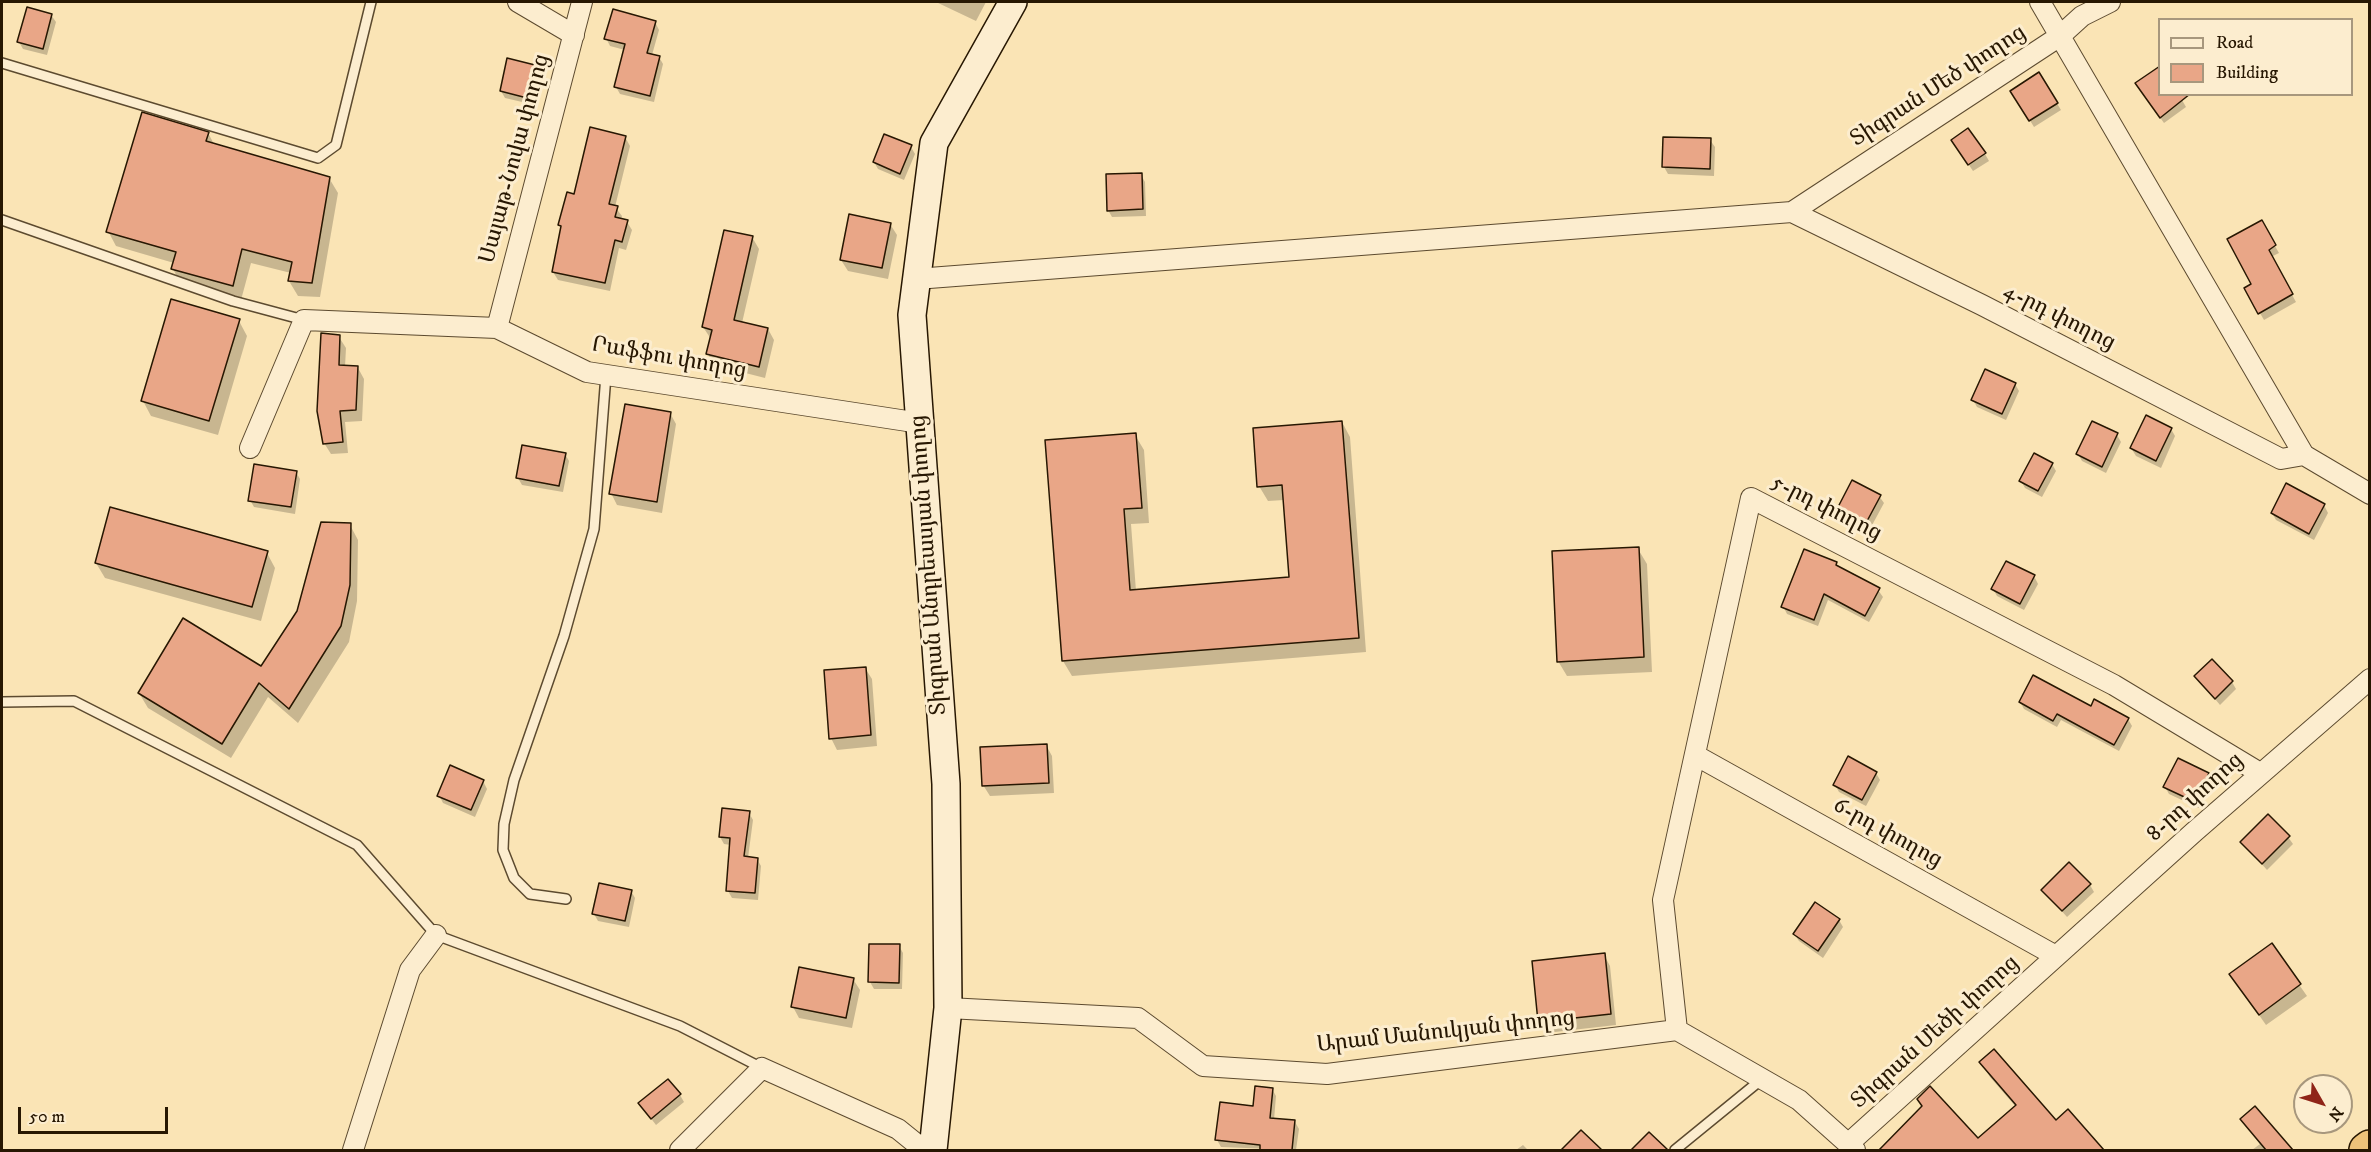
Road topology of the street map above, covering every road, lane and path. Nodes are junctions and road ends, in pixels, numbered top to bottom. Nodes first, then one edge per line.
1 (371, 2) edge
2 (518, 2) edge
3 (582, 2) edge
4 (1013, 2) edge
5 (2040, 2) edge
6 (2110, 2) edge
7 (574, 35) junction
8 (2060, 36) junction
9 (2, 63) edge
10 (1792, 212) junction
11 (2, 220) edge
12 (916, 279) junction
13 (304, 320) junction
14 (497, 328) junction
15 (606, 375) junction
16 (920, 423) junction
17 (250, 448) dead end
18 (2304, 455) junction
19 (2370, 494) edge
20 (2370, 679) edge
21 (2, 702) edge
22 (1695, 754) junction
23 (2260, 773) junction
24 (566, 899) dead end
25 (436, 935) junction
26 (2056, 956) junction
27 (948, 1008) junction
28 (1677, 1030) junction
29 (762, 1068) junction
30 (1762, 1079) junction
31 (2370, 1147) edge
32 (1851, 1148) edge
33 (353, 1150) edge
34 (680, 1150) edge
35 (924, 1150) edge
36 (933, 1150) edge
37 (1675, 1150) edge
38 (2366, 1150) edge

1 - 9 lane
2 - 7 street
3 - 7 street, Սայաթ-Նովա փողոց
4 - 12 main road, Տիգրան Անդրեասյան փողոց
5 - 8 street
6 - 8 street, Տիգրան Մեծ փողոց
7 - 14 street, Սայաթ-Նովա փողոց
8 - 10 street, Տիգրան Մեծ փողոց
8 - 18 street
10 - 12 street
10 - 18 street, 4-րդ փողոց
11 - 13 lane
12 - 16 main road, Տիգրան Անդրեասյան փողոց
13 - 14 street, Րաֆֆու փողոց
13 - 17 street
14 - 15 street, Րաֆֆու փողոց
15 - 16 street, Րաֆֆու փողոց
15 - 24 lane
16 - 27 main road, Տիգրան Անդրեասյան փողոց
18 - 19 street
20 - 23 street, 8-րդ փողոց
21 - 25 lane
22 - 23 street, 5-րդ փողոց
22 - 26 street, 6-րդ փողոց
22 - 28 street, 5-րդ փողոց
23 - 26 street, 8-րդ փողոց
25 - 29 lane
25 - 33 street
26 - 32 street, Տիգրան Մեծի փողոց
27 - 28 street, Արամ Մանուկյան փողոց
27 - 36 main road, Տիգրան Անդրեասյան փողոց
28 - 30 street
29 - 34 street
29 - 35 street
30 - 32 street
30 - 37 lane
31 - 38 highway

